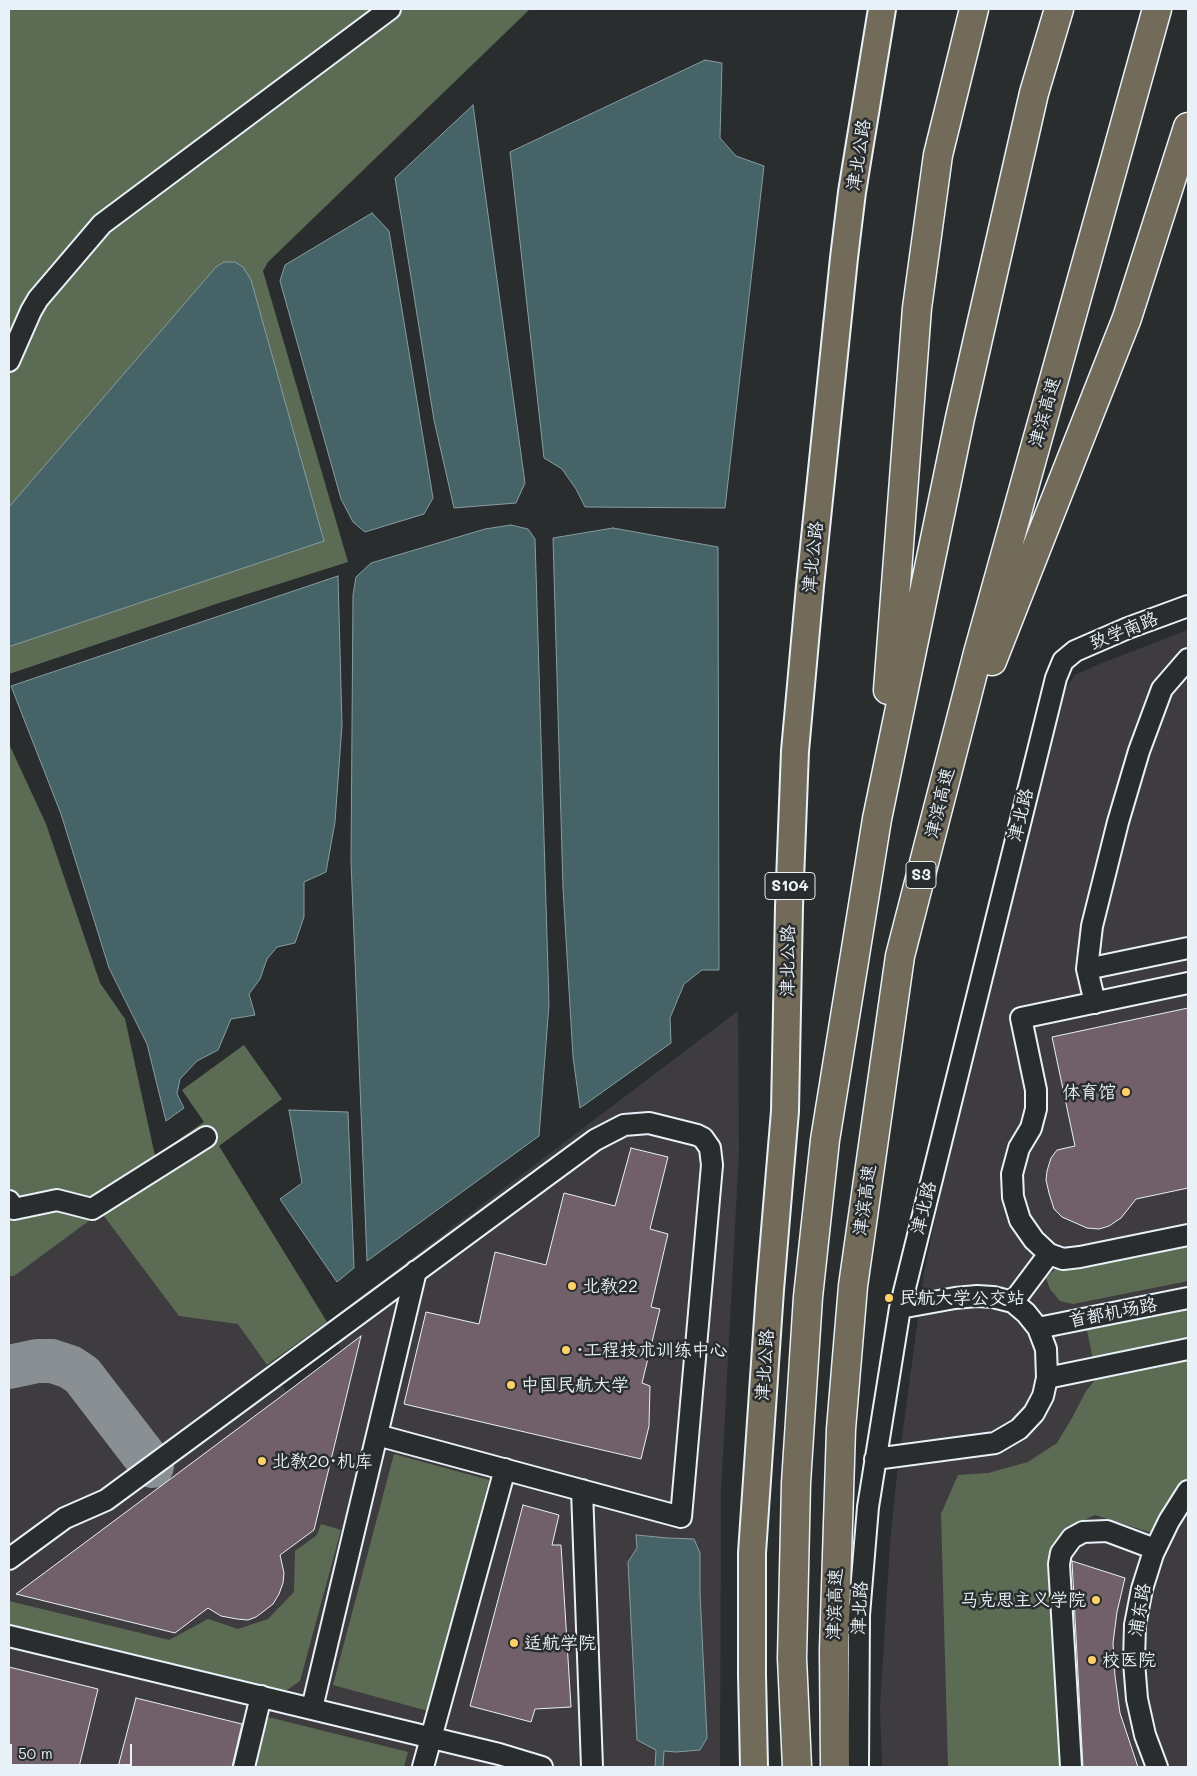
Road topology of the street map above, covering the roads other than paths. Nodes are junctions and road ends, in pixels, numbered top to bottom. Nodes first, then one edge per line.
1 (390, 9) edge
2 (882, 9) edge
3 (892, 9) edge
4 (974, 9) edge
5 (1059, 9) edge
6 (1157, 9) edge
7 (1188, 127) edge
8 (9, 362) edge
9 (1188, 606) edge
10 (1188, 659) edge
11 (1063, 661) joint
12 (944, 786) junction
13 (877, 819) junction
14 (1188, 948) edge
15 (1087, 969) junction
16 (1188, 983) edge
17 (1095, 1003) junction
18 (206, 1137) dead end
19 (9, 1201) edge
20 (1188, 1235) edge
21 (1049, 1254) junction
22 (416, 1270) junction
23 (1188, 1298) edge
24 (1013, 1302) junction
25 (900, 1308) junction
26 (1038, 1328) junction
27 (1188, 1349) edge
28 (1047, 1378) junction
29 (377, 1435) junction
30 (875, 1459) junction
31 (505, 1469) junction
32 (582, 1490) junction
33 (1188, 1491) edge
34 (1155, 1549) junction
35 (9, 1559) edge
36 (9, 1636) edge
37 (261, 1696) junction
38 (312, 1708) junction
39 (431, 1738) junction
40 (244, 1767) edge
41 (423, 1767) edge
42 (542, 1767) edge
43 (592, 1767) edge
44 (754, 1767) edge
45 (763, 1767) edge
46 (797, 1767) edge
47 (835, 1767) edge
48 (858, 1767) edge
49 (1071, 1767) edge
50 (1157, 1767) edge

1 - 8 street
2 - 44 main road, 津北公路 / S104
3 - 45 main road, 津北公路 / S104
4 - 13 highway
5 - 13 highway
6 - 12 highway, 津滨高速 / S3
7 - 12 highway
9 - 11 street, 致学南路
10 - 15 street
11 - 25 street, 津北路
12 - 47 highway, 津滨高速 / S3
13 - 46 highway
14 - 15 street
15 - 17 street
16 - 17 street
17 - 21 street
18 - 19 street
20 - 21 street
21 - 24 street
22 - 29 street
22 - 32 street
22 - 35 street
23 - 26 street, 首都机场路
24 - 25 street
24 - 26 street
25 - 30 street, 津北路
26 - 28 street
27 - 28 street
28 - 30 street
29 - 31 street
29 - 38 street
30 - 48 street, 津北路
31 - 32 street
31 - 39 street
32 - 43 street
33 - 34 street, 浦东路
34 - 49 street
34 - 50 street, 浦东路
36 - 37 street
37 - 38 street
37 - 40 street
38 - 39 street
39 - 41 street
39 - 42 street

